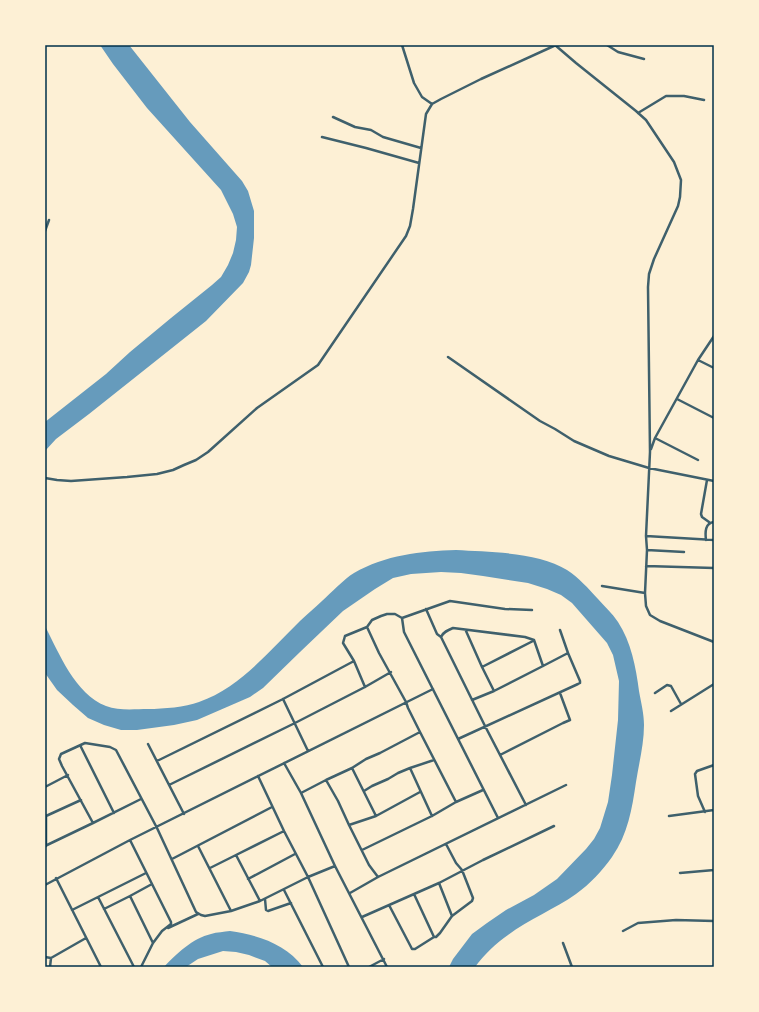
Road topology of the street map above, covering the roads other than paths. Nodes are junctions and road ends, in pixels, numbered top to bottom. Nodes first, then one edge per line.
1 (402, 45) edge
2 (556, 45) edge
3 (607, 45) edge
4 (644, 59) dead end
5 (704, 100) dead end
6 (432, 104) junction
7 (638, 113) junction
8 (332, 117) dead end
9 (322, 137) dead end
10 (421, 148) junction
11 (419, 163) junction
12 (49, 220) dead end
13 (45, 231) edge
14 (714, 336) edge
15 (448, 357) dead end
16 (698, 360) junction
17 (714, 368) edge
18 (677, 399) junction
19 (714, 418) edge
20 (655, 438) junction
21 (650, 452) junction
22 (698, 460) dead end
23 (649, 468) junction
24 (45, 478) edge
25 (707, 480) junction
26 (714, 482) edge
27 (709, 522) junction
28 (714, 522) edge
29 (646, 536) junction
30 (706, 540) junction
31 (714, 540) edge
32 (647, 550) junction
33 (684, 552) dead end
34 (646, 566) junction
35 (714, 568) edge
36 (602, 586) dead end
37 (645, 593) junction
38 (426, 609) junction
39 (532, 610) dead end
40 (402, 618) junction
41 (367, 627) junction
42 (466, 630) junction
43 (560, 630) dead end
44 (441, 637) junction
45 (534, 640) junction
46 (714, 642) edge
47 (568, 653) junction
48 (354, 662) junction
49 (482, 666) junction
50 (543, 666) junction
51 (390, 672) junction
52 (714, 684) edge
53 (365, 687) junction
54 (433, 689) junction
55 (494, 691) junction
56 (560, 692) junction
57 (655, 693) dead end
58 (283, 699) junction
59 (472, 700) junction
60 (406, 702) junction
61 (682, 704) junction
62 (671, 711) dead end
63 (295, 723) junction
64 (485, 726) junction
65 (420, 732) junction
66 (458, 739) junction
67 (148, 744) dead end
68 (80, 745) junction
69 (308, 751) junction
70 (500, 754) junction
71 (434, 760) junction
72 (157, 761) junction
73 (284, 763) junction
74 (714, 765) edge
75 (352, 768) junction
76 (410, 768) junction
77 (68, 776) junction
78 (258, 776) junction
79 (326, 780) junction
80 (169, 785) junction
81 (566, 785) dead end
82 (45, 786) edge
83 (483, 790) junction
84 (364, 792) junction
85 (420, 792) junction
86 (300, 793) junction
87 (141, 799) junction
88 (80, 800) junction
89 (456, 802) junction
90 (526, 805) junction
91 (272, 807) junction
92 (714, 810) edge
93 (705, 812) junction
94 (114, 813) junction
95 (184, 814) junction
96 (46, 816) edge
97 (376, 816) junction
98 (432, 816) junction
99 (670, 816) dead end
100 (498, 818) junction
101 (93, 824) junction
102 (349, 825) junction
103 (554, 826) dead end
104 (157, 828) junction
105 (284, 831) junction
106 (130, 840) junction
107 (446, 844) junction
108 (46, 846) edge
109 (198, 846) junction
110 (362, 850) junction
111 (295, 854) junction
112 (236, 855) junction
113 (172, 859) junction
114 (335, 866) junction
115 (210, 868) junction
116 (462, 870) junction
117 (714, 870) edge
118 (146, 873) junction
119 (680, 873) dead end
120 (308, 876) junction
121 (378, 876) junction
122 (56, 878) junction
123 (248, 879) junction
124 (439, 883) junction
125 (152, 884) junction
126 (45, 885) edge
127 (284, 890) junction
128 (350, 894) junction
129 (414, 894) junction
130 (130, 896) junction
131 (98, 897) junction
132 (265, 899) junction
133 (260, 901) junction
134 (291, 903) junction
135 (389, 905) junction
136 (104, 909) junction
137 (72, 910) junction
138 (231, 911) junction
139 (198, 914) junction
140 (452, 916) junction
141 (362, 917) junction
142 (714, 921) edge
143 (166, 929) junction
144 (623, 931) dead end
145 (434, 937) junction
146 (86, 938) junction
147 (153, 943) junction
148 (563, 943) dead end
149 (45, 957) edge
150 (51, 958) junction
151 (384, 959) junction
152 (50, 967) edge
153 (101, 967) edge
154 (134, 967) edge
155 (141, 967) edge
156 (323, 967) edge
157 (349, 967) edge
158 (369, 967) edge
159 (387, 967) edge
160 (572, 967) edge

1 - 6 street
2 - 6 street
2 - 7 street
3 - 4 street
5 - 7 street
6 - 10 street
7 - 21 street
8 - 10 street
9 - 11 street
10 - 11 street
11 - 24 street
12 - 13 street
14 - 16 street
15 - 23 street
16 - 17 street
16 - 18 street
18 - 19 street
18 - 20 street
20 - 21 street
20 - 22 street
21 - 23 street
23 - 25 street
23 - 29 street
25 - 26 street
25 - 27 street
27 - 28 street
27 - 30 street
29 - 30 street
29 - 32 street
30 - 31 street
32 - 33 street
32 - 34 street
34 - 35 street
34 - 37 street
36 - 37 street
37 - 46 street
38 - 39 street
38 - 40 street
38 - 44 street
40 - 41 street
40 - 54 street
41 - 48 street
41 - 51 street
42 - 44 street
42 - 45 street
42 - 49 street
43 - 47 street
44 - 59 street
45 - 49 street
45 - 50 street
47 - 50 street
47 - 56 street
48 - 53 street
48 - 58 street
49 - 55 street
50 - 55 street
51 - 53 street
51 - 60 street
52 - 61 street
53 - 63 street
54 - 60 street
54 - 66 street
55 - 59 street
56 - 64 street
56 - 70 street
57 - 61 street
58 - 63 street
58 - 72 street
59 - 64 street
60 - 65 street
60 - 69 street
61 - 62 street
63 - 69 street
63 - 80 street
64 - 66 street
64 - 70 street
65 - 71 street
65 - 75 street
66 - 83 street
67 - 72 street
68 - 77 street
68 - 87 street
68 - 94 street
69 - 73 street
70 - 90 street
71 - 76 street
71 - 89 street
72 - 80 street
73 - 78 street
73 - 86 street
74 - 93 street
75 - 79 street
75 - 84 street
76 - 84 street
76 - 85 street
77 - 82 street
77 - 88 street
78 - 91 street
78 - 95 street
79 - 86 street
79 - 102 street
80 - 95 street
81 - 90 street
83 - 89 street
83 - 100 street
84 - 97 street
85 - 97 street
85 - 98 street
86 - 114 street
87 - 94 street
87 - 104 street
88 - 96 street
88 - 101 street
89 - 98 street
90 - 100 street
91 - 105 street
91 - 109 street
92 - 93 street
93 - 99 street
94 - 101 street
95 - 104 street
96 - 108 street
97 - 102 street
98 - 110 street
100 - 107 street
101 - 108 street
102 - 110 street
103 - 116 street
104 - 106 street
104 - 113 street
105 - 111 street
105 - 112 street
106 - 118 street
106 - 122 street
107 - 116 street
107 - 121 street
109 - 113 street
109 - 115 street
110 - 121 street
111 - 120 street
111 - 123 street
112 - 115 street
112 - 123 street
113 - 139 street
114 - 120 street
114 - 128 street
115 - 138 street
116 - 124 street
116 - 140 street
117 - 119 street
118 - 125 street
118 - 131 street
120 - 127 street
120 - 157 street
121 - 128 street
122 - 126 street
122 - 137 street
123 - 133 street
124 - 129 street
124 - 140 street
125 - 130 street
125 - 143 street
127 - 132 street
127 - 134 street
128 - 141 street
129 - 135 street
129 - 145 street
130 - 136 street
130 - 147 street
131 - 136 street
131 - 137 street
132 - 133 street
132 - 134 street
133 - 138 street
134 - 156 street
135 - 141 street
135 - 145 street
136 - 154 street
137 - 146 street
138 - 139 street
139 - 143 street
140 - 145 street
141 - 151 street
142 - 144 street
143 - 147 street
146 - 150 street
146 - 153 street
147 - 155 street
148 - 160 street
149 - 150 street
150 - 152 street
151 - 158 street
151 - 159 street

